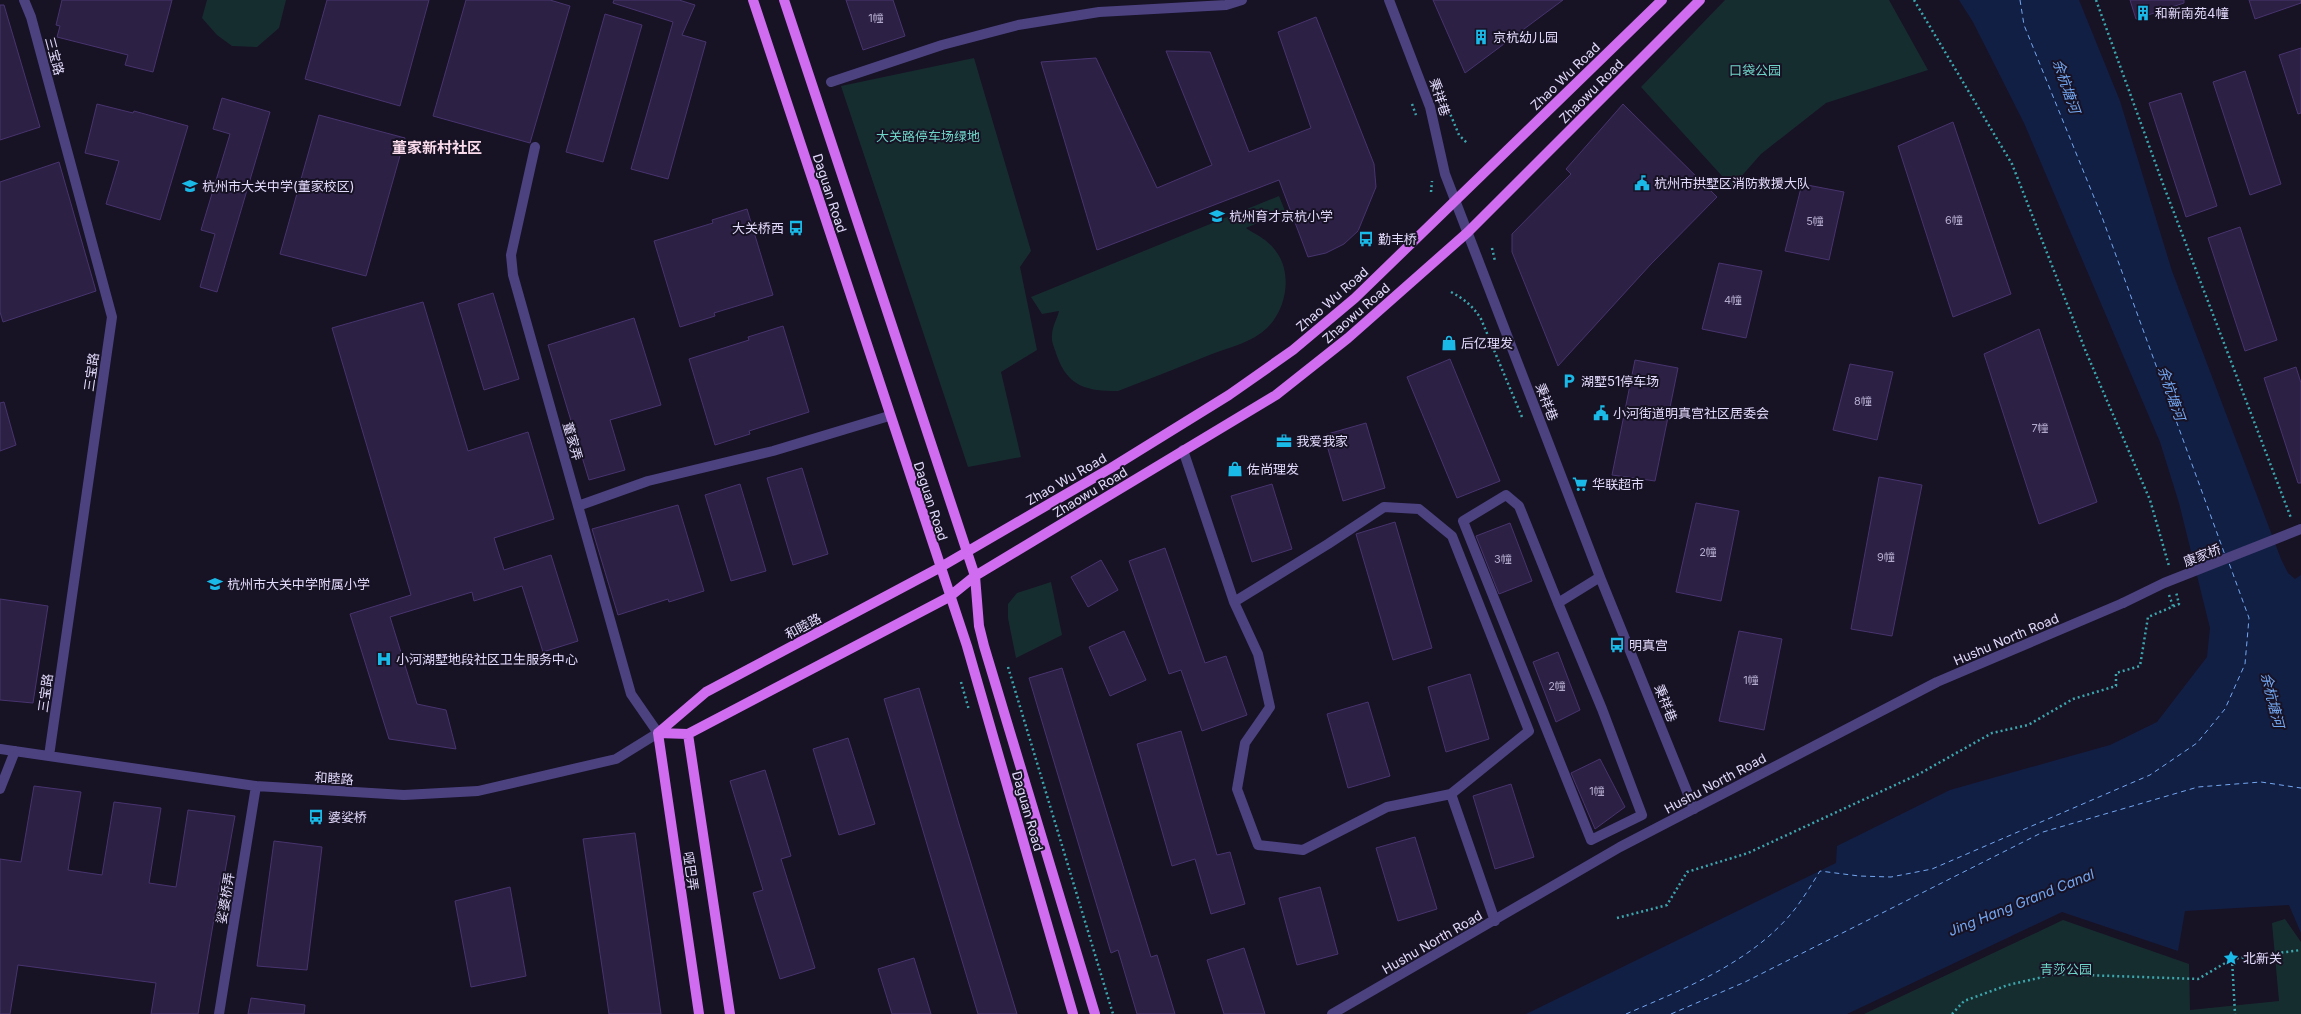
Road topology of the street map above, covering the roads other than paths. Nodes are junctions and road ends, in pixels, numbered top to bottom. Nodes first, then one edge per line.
1 (24, 0) edge
2 (753, 0) edge
3 (784, 0) edge
4 (1242, 0) edge
5 (1389, 0) edge
6 (1662, 0) edge
7 (1700, 0) edge
8 (831, 82) dead end
9 (535, 147) dead end
10 (1456, 201) junction
11 (1468, 232) junction
12 (889, 416) junction
13 (1183, 450) junction
14 (578, 506) junction
15 (2295, 529) edge
16 (967, 552) junction
17 (940, 568) junction
18 (975, 576) junction
19 (1600, 577) junction
20 (949, 597) junction
21 (1234, 602) junction
22 (1558, 603) junction
23 (2123, 603) joint
24 (658, 733) junction
25 (688, 734) junction
26 (0, 749) edge
27 (15, 751) junction
28 (49, 756) junction
29 (256, 786) junction
30 (0, 789) edge
31 (1451, 794) junction
32 (1694, 809) junction
33 (1495, 921) junction
34 (219, 1014) edge
35 (699, 1014) edge
36 (730, 1014) edge
37 (1073, 1014) edge
38 (1095, 1014) edge
39 (1332, 1014) edge

1 - 28 street, 三宝路
2 - 12 main road, Daguan Road
3 - 16 main road, Daguan Road
4 - 8 street
5 - 10 street, 秉祥巷
6 - 10 main road, Zhao Wu Road
7 - 11 main road, Zhaowu Road
9 - 14 street, 董家弄
10 - 11 street, 秉祥巷
10 - 16 main road, Zhao Wu Road
11 - 13 main road, Zhaowu Road
11 - 19 street, 秉祥巷
12 - 14 street
12 - 17 main road, Daguan Road
13 - 18 main road, Zhaowu Road
13 - 21 street
14 - 24 street, 董家弄
15 - 23 street, 康家桥, bridge
16 - 17 main road, 和睦路
16 - 18 main road, Daguan Road
17 - 20 main road, Daguan Road
17 - 24 main road, 和睦路
18 - 20 main road, Zhaowu Road
18 - 38 main road, Daguan Road
19 - 22 street
19 - 32 street, 秉祥巷
20 - 25 main road
20 - 37 main road, Daguan Road
21 - 31 street
21 - 31 street
22 - 22 street
23 - 32 street, Hushu North Road
24 - 25 main road
24 - 29 street, 和睦路
24 - 35 main road, 哑巴弄
25 - 36 main road, 哑巴弄
26 - 27 street, 和睦路
27 - 28 street, 和睦路
27 - 30 street
28 - 29 street, 和睦路
29 - 34 street, 娑婆桥弄
31 - 33 street
32 - 33 street, Hushu North Road
33 - 39 street, Hushu North Road

